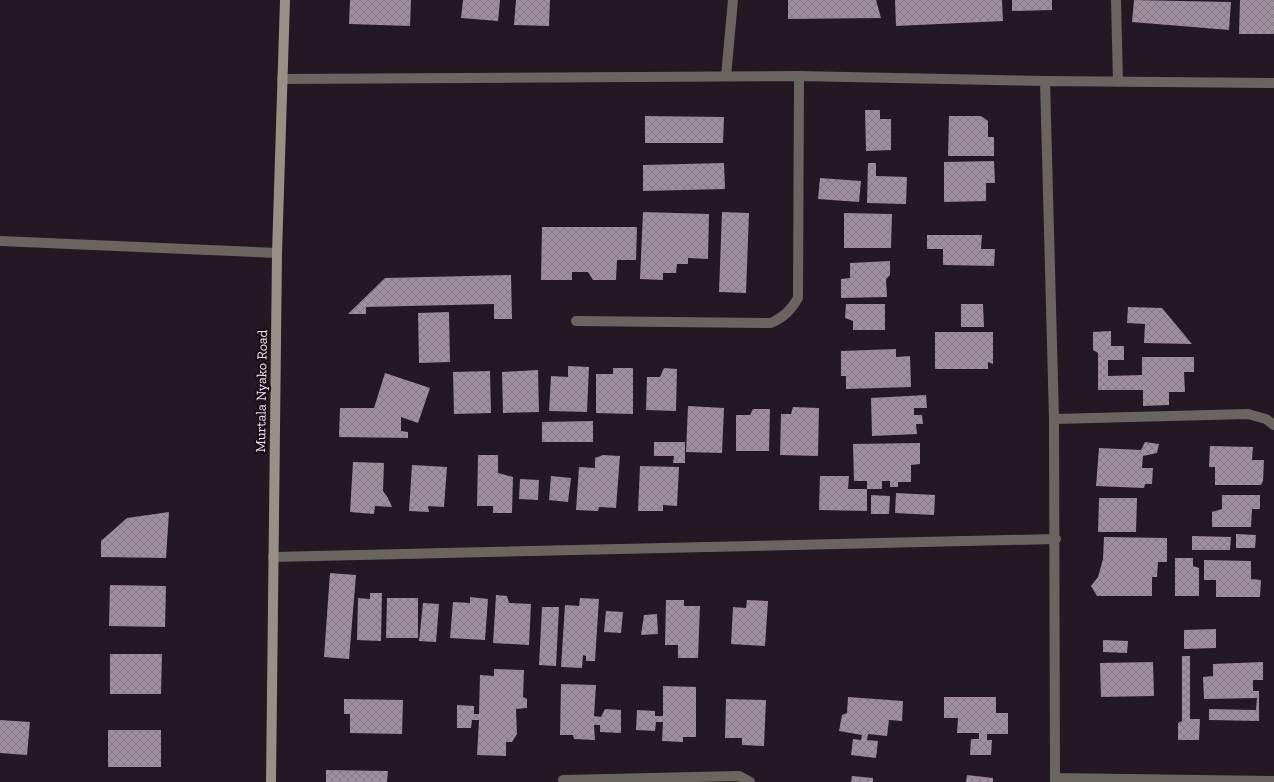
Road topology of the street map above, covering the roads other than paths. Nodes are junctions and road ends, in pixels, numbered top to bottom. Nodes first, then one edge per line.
1 (285, 0) edge
2 (733, 0) edge
3 (1116, 0) edge
4 (726, 76) junction
5 (799, 76) junction
6 (282, 79) junction
7 (1045, 81) junction
8 (1118, 82) junction
9 (1274, 83) edge
10 (0, 241) edge
11 (276, 253) junction
12 (576, 321) dead end
13 (1054, 419) junction
14 (1274, 424) edge
15 (1056, 539) junction
16 (273, 556) junction
17 (563, 780) dead end
18 (1055, 780) edge
19 (1274, 781) edge
20 (271, 782) edge
21 (750, 782) edge

1 - 6 street, Murtala Nyako Road
2 - 4 street
3 - 8 street
4 - 5 street
4 - 6 street
5 - 7 street
5 - 12 street
6 - 11 street, Murtala Nyako Road
7 - 8 street
7 - 13 street
8 - 9 street
10 - 11 street
11 - 16 street, Murtala Nyako Road
13 - 14 street
13 - 15 street
15 - 16 street
15 - 18 street
16 - 20 street, Murtala Nyako Road
17 - 21 street
18 - 19 street

